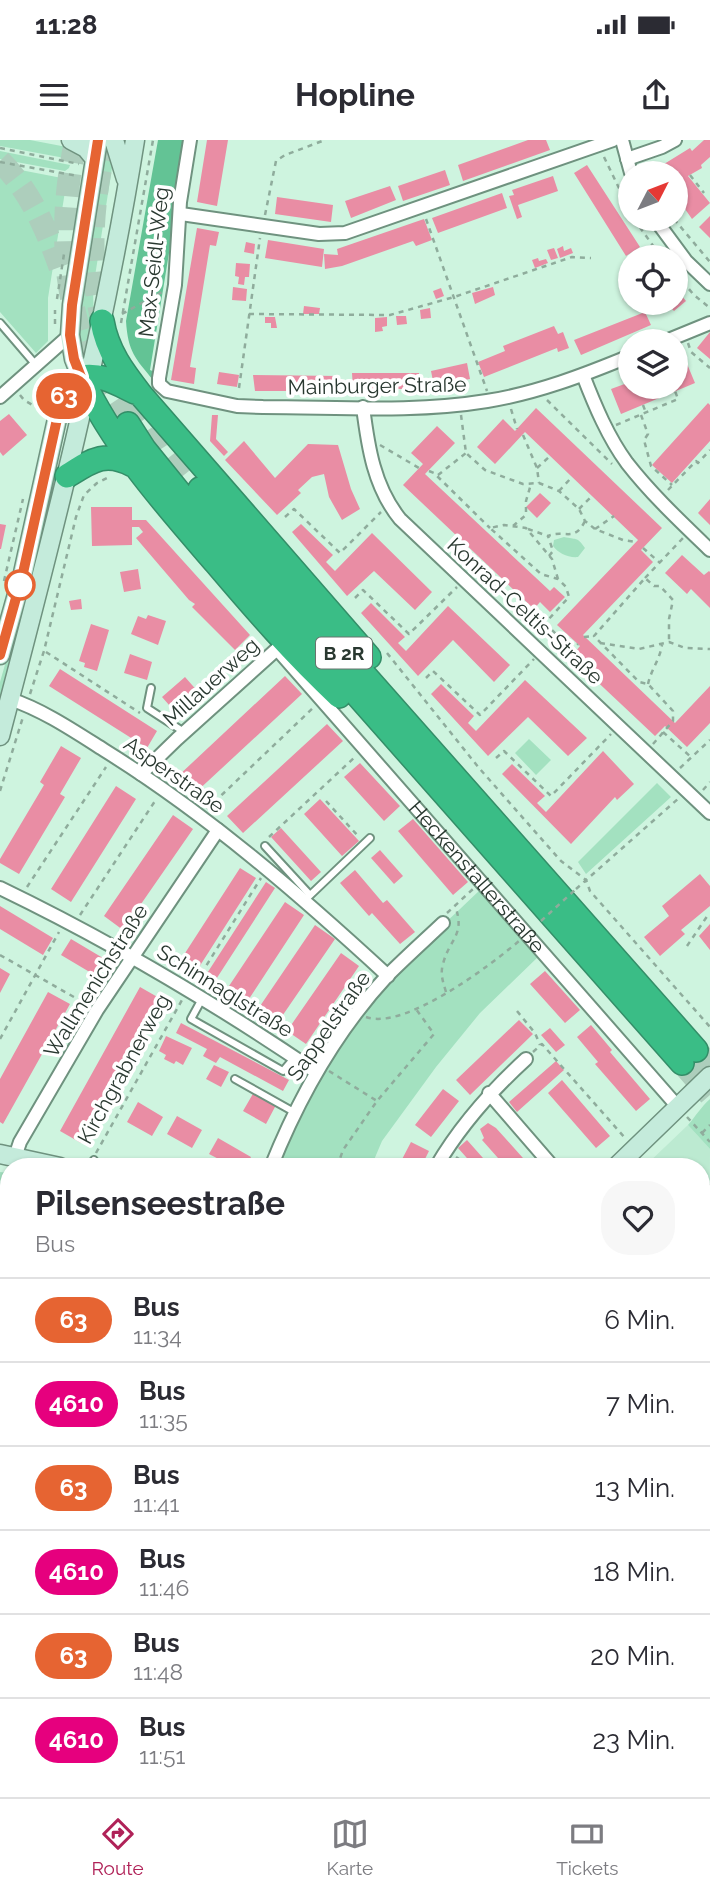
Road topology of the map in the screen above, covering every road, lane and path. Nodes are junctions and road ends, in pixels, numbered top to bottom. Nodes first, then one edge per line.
1 (71, 140) edge
2 (98, 140) edge
3 (114, 140) edge
4 (135, 140) edge
5 (153, 140) edge
6 (190, 140) edge
7 (325, 140) edge
8 (622, 140) edge
9 (675, 140) edge
10 (608, 141) edge
11 (0, 148) edge
12 (627, 159) joint
13 (0, 162) edge
14 (87, 162) junction
15 (690, 175) dead end
16 (78, 176) dead end
17 (128, 186) junction
18 (618, 186) edge
19 (704, 192) dead end
20 (421, 206) junction
21 (181, 214) junction
22 (262, 225) junction
23 (664, 231) edge
24 (684, 231) edge
25 (591, 258) dead end
26 (710, 262) edge
27 (710, 284) edge
28 (174, 285) junction
29 (688, 288) edge
30 (454, 297) junction
31 (710, 308) edge
32 (249, 314) junction
33 (115, 321) junction
34 (0, 323) edge
35 (710, 323) edge
36 (688, 332) edge
37 (70, 335) junction
38 (688, 344) edge
39 (618, 361) edge
40 (36, 365) junction
41 (710, 368) edge
42 (583, 375) junction
43 (80, 378) junction
44 (11, 387) junction
45 (239, 388) dead end
46 (537, 390) junction
47 (152, 392) junction
48 (0, 397) edge
49 (507, 397) junction
50 (678, 399) edge
51 (490, 401) junction
52 (460, 405) junction
53 (643, 405) dead end
54 (363, 407) junction
55 (43, 411) junction
56 (646, 412) junction
57 (641, 415) junction
58 (41, 421) dead end
59 (128, 424) tunnel mouth
60 (517, 429) dead end
61 (607, 429) junction
62 (523, 435) dead end
63 (368, 440) junction
64 (710, 450) edge
65 (466, 453) junction
66 (550, 456) dead end
67 (626, 462) junction
68 (133, 465) junction
69 (419, 468) dead end
70 (537, 468) junction
71 (429, 471) dead end
72 (57, 474) junction
73 (437, 475) junction
74 (572, 477) dead end
75 (101, 480) dead end
76 (539, 483) junction
77 (531, 484) junction
78 (672, 485) junction
79 (200, 489) tunnel mouth
80 (559, 491) junction
81 (23, 496) dead end
82 (592, 496) dead end
83 (659, 500) junction
84 (389, 504) junction
85 (579, 509) junction
86 (614, 516) dead end
87 (285, 517) dead end
88 (585, 521) junction
89 (513, 526) junction
90 (490, 527) junction
91 (526, 528) junction
92 (595, 529) junction
93 (690, 531) junction
94 (548, 536) junction
95 (636, 542) dead end
96 (643, 548) dead end
97 (710, 550) edge
98 (549, 556) junction
99 (659, 563) junction
100 (645, 578) junction
101 (558, 579) junction
102 (464, 580) junction
103 (3, 584) dead end
104 (355, 598) dead end
105 (50, 603) dead end
106 (55, 604) junction
107 (545, 623) junction
108 (594, 636) junction
109 (584, 637) dead end
110 (529, 640) junction
111 (669, 642) junction
112 (600, 643) junction
113 (578, 644) dead end
114 (662, 644) junction
115 (380, 645) dead end
116 (276, 649) joint
117 (572, 649) junction
118 (710, 649) edge
119 (44, 651) junction
120 (541, 652) junction
121 (0, 655) edge
122 (556, 666) junction
123 (426, 678) dead end
124 (648, 684) junction
125 (151, 688) dead end
126 (321, 700) junction
127 (18, 702) junction
128 (149, 718) dead end
129 (619, 727) junction
130 (184, 732) junction
131 (663, 732) junction
132 (0, 736) edge
133 (710, 740) edge
134 (402, 746) junction
135 (364, 748) junction
136 (646, 753) junction
137 (114, 756) junction
138 (691, 757) junction
139 (496, 758) dead end
140 (679, 769) dead end
141 (141, 774) junction
142 (710, 782) edge
143 (163, 789) junction
144 (702, 790) dead end
145 (0, 791) edge
146 (686, 792) junction
147 (326, 800) dead end
148 (710, 813) edge
149 (490, 815) junction
150 (200, 817) junction
151 (218, 830) junction
152 (368, 841) joint
153 (265, 846) dead end
154 (250, 855) junction
155 (266, 869) junction
156 (586, 880) junction
157 (481, 882) junction
158 (0, 888) edge
159 (20, 898) junction
160 (307, 898) junction
161 (455, 906) junction
162 (708, 915) dead end
163 (541, 921) dead end
164 (70, 922) junction
165 (443, 923) joint
166 (517, 943) dead end
167 (687, 946) dead end
168 (0, 956) edge
169 (132, 956) junction
170 (36, 975) junction
171 (388, 976) junction
172 (190, 989) junction
173 (446, 993) junction
174 (204, 997) junction
175 (416, 1009) junction
176 (97, 1010) junction
177 (517, 1011) dead end
178 (357, 1012) junction
179 (710, 1027) edge
180 (0, 1039) edge
181 (540, 1046) junction
182 (295, 1057) junction
183 (526, 1059) joint
184 (318, 1069) junction
185 (710, 1076) edge
186 (235, 1079) dead end
187 (489, 1093) junction
188 (377, 1101) junction
189 (294, 1112) junction
190 (682, 1112) junction
191 (710, 1125) edge
192 (702, 1133) junction
193 (626, 1138) dead end
194 (710, 1142) edge
195 (446, 1151) junction
196 (8, 1155) edge
197 (95, 1158) edge
198 (275, 1158) edge
199 (340, 1158) edge
200 (442, 1158) edge
201 (457, 1158) edge
202 (545, 1158) edge
203 (632, 1158) edge

1 - 14 main road
2 - 14 main road
3 - 17 main road
4 - 17 main road
5 - 33 path
6 - 21 street, Max-Seidl-Weg
7 - 22 path
8 - 12 street
9 - 12 street
10 - 18 path
10 - 20 street
11 - 14 path
13 - 16 path
14 - 37 main road
15 - 19 path
17 - 33 main road
20 - 22 street
20 - 30 path
21 - 22 street
21 - 28 street, Max-Seidl-Weg
22 - 32 path
23 - 27 street
24 - 26 path
25 - 30 path
28 - 33 path
28 - 47 street, Max-Seidl-Weg
29 - 31 path
30 - 32 path
30 - 51 path
32 - 45 path
33 - 43 main road
33 - 47 highway
34 - 40 lane
35 - 36 street
37 - 40 street
37 - 43 main road
38 - 41 path
39 - 42 street, Mainburger Straße
40 - 44 street
42 - 46 street, Mainburger Straße
42 - 61 street
43 - 47 highway
43 - 55 path
43 - 68 highway
43 - 72 main road
44 - 48 street
44 - 55 path
46 - 49 street, Mainburger Straße
46 - 67 path
47 - 54 street, Mainburger Straße
47 - 149 highway
49 - 51 street, Mainburger Straße
49 - 60 path
50 - 56 path
51 - 52 street, Mainburger Straße
52 - 54 street, Mainburger Straße
52 - 65 path
53 - 56 path
54 - 63 street, Konrad-Celtis-Straße
55 - 58 path
56 - 57 path
57 - 61 path
57 - 78 path
59 - 134 highway, B 2R
61 - 67 street
62 - 70 path
63 - 69 path
63 - 84 street, Konrad-Celtis-Straße
64 - 78 path
65 - 73 path
65 - 77 path
66 - 70 path
67 - 83 street
68 - 72 highway
68 - 134 highway
70 - 76 path
71 - 73 path
72 - 121 main road
72 - 127 main road
73 - 90 path
74 - 80 path
75 - 106 path
76 - 77 path
76 - 80 path
77 - 89 path
78 - 83 path
79 - 149 highway, B 2R
80 - 85 path
81 - 103 path
82 - 85 path
83 - 93 street
84 - 87 path
84 - 102 street, Konrad-Celtis-Straße
85 - 88 path
86 - 92 path
88 - 92 path
88 - 94 path
89 - 90 path
89 - 91 path
90 - 101 path
91 - 94 path
91 - 98 path
92 - 95 path
93 - 97 street
93 - 99 path
94 - 98 path
96 - 99 path
98 - 101 path
99 - 100 path
100 - 108 path
100 - 111 path
101 - 107 path
102 - 104 path
102 - 110 street, Konrad-Celtis-Straße
105 - 106 path
106 - 119 path
107 - 110 path
107 - 117 path
108 - 109 path
108 - 112 path
110 - 120 street, Konrad-Celtis-Straße
111 - 114 path
111 - 118 path
112 - 114 path
112 - 124 path
113 - 117 path
114 - 124 path
115 - 156 path
116 - 126 street, Heckenstallerstraße
116 - 130 street, Millauerweg
117 - 122 path
119 - 127 path
119 - 128 path
120 - 122 street, Konrad-Celtis-Straße
120 - 123 path
122 - 129 street, Konrad-Celtis-Straße
124 - 131 path
125 - 130 lane
126 - 135 street, Heckenstallerstraße
126 - 150 path
127 - 132 main road
127 - 137 street, Asperstraße
127 - 145 path
129 - 136 street, Konrad-Celtis-Straße
129 - 139 path
130 - 141 street, Millauerweg
131 - 136 path
131 - 138 path
133 - 138 path
134 - 149 highway, Heckenstallerstraße / B 2R
135 - 154 path
135 - 157 street, Heckenstallerstraße
136 - 146 street, Konrad-Celtis-Straße
137 - 141 street, Asperstraße
137 - 159 path
138 - 140 path
141 - 143 street, Asperstraße
142 - 144 path
143 - 150 street, Asperstraße
143 - 164 path
146 - 148 street, Konrad-Celtis-Straße
146 - 156 path
147 - 152 path
150 - 151 street, Asperstraße
151 - 154 street, Asperstraße
151 - 169 street, Wallmenichstraße
152 - 160 lane
153 - 160 lane
154 - 155 street, Asperstraße
155 - 160 street, Asperstraße
155 - 172 path, Kirchgrabnerweg
156 - 163 path, bridge
156 - 179 path
157 - 161 path
157 - 190 street, Heckenstallerstraße
158 - 159 street, Schinnaglstraße
159 - 164 street, Schinnaglstraße
160 - 171 street, Asperstraße
161 - 165 path
161 - 173 path
162 - 167 path
164 - 169 street, Schinnaglstraße
164 - 170 path
165 - 171 street, Sappelstraße
166 - 173 path
168 - 170 path
169 - 172 street, Schinnaglstraße
169 - 176 street, Wallmenichstraße
170 - 176 path
170 - 180 path
171 - 178 street, Sappelstraße
172 - 174 street, Schinnaglstraße
172 - 197 path, Kirchgrabnerweg
173 - 175 path
174 - 182 street, Schinnaglstraße
174 - 182 lane
175 - 178 path
175 - 188 path
176 - 196 street, Wallmenichstraße
177 - 181 path
178 - 184 street, Sappelstraße
181 - 183 path
181 - 193 path
182 - 184 street, Schinnaglstraße
183 - 187 street
184 - 188 path
184 - 189 street, Sappelstraße
185 - 190 main road
186 - 189 lane
187 - 195 street
187 - 202 street
188 - 199 path
189 - 198 street, Sappelstraße
190 - 192 path
190 - 203 main road
191 - 192 path
192 - 194 path
195 - 200 street
195 - 201 path

